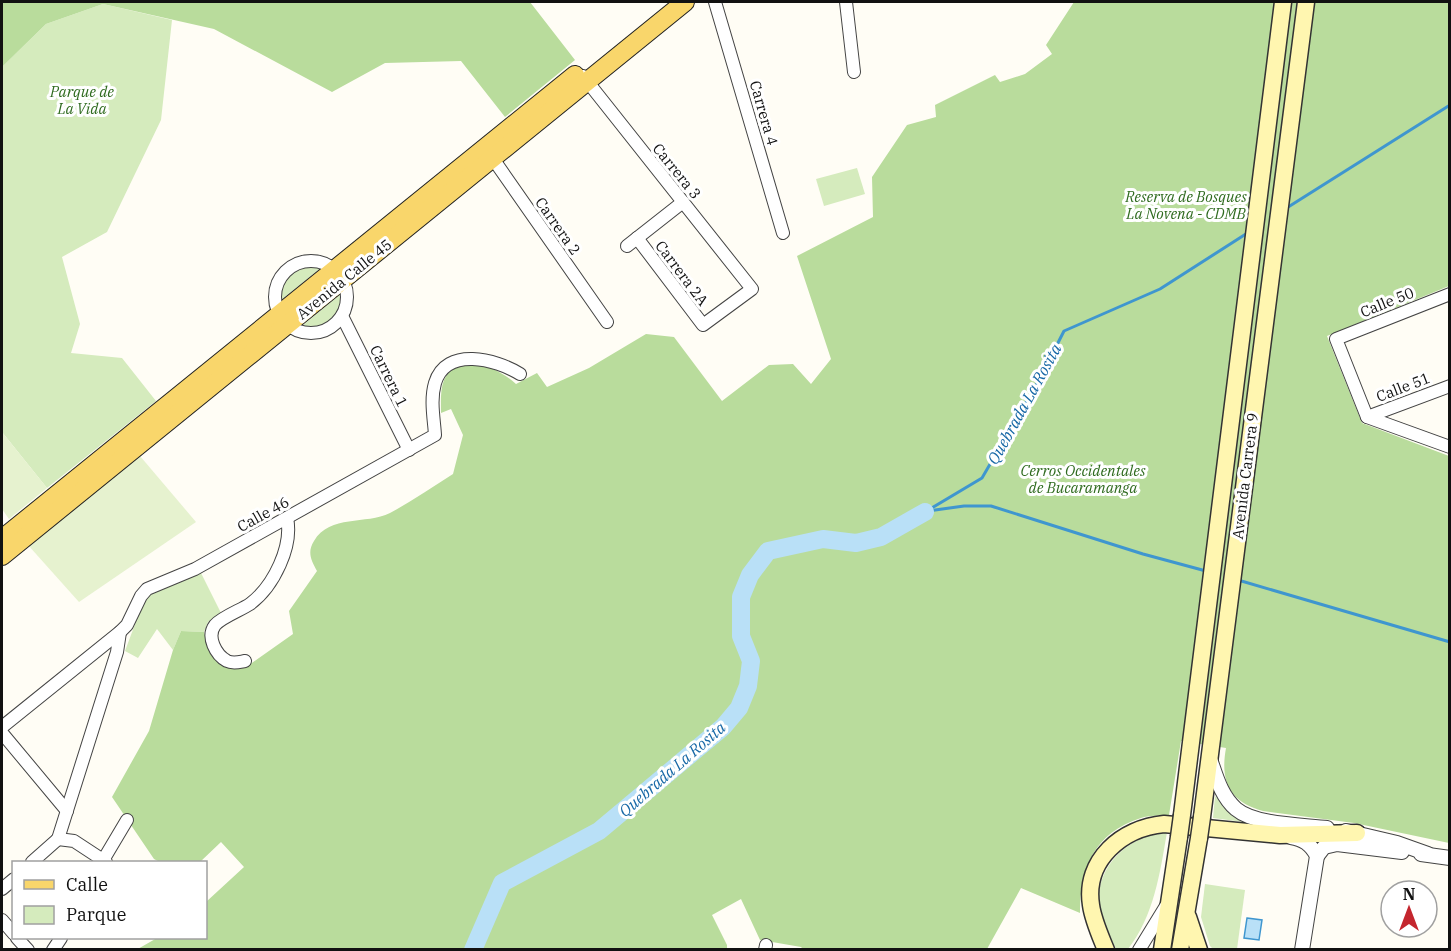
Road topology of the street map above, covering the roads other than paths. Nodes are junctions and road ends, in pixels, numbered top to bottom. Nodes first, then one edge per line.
1 (665, 2) edge
2 (685, 2) edge
3 (715, 2) edge
4 (846, 2) edge
5 (1283, 2) edge
6 (1306, 2) edge
7 (854, 72) dead end
8 (583, 76) junction
9 (488, 153) junction
10 (683, 202) junction
11 (783, 233) dead end
12 (338, 275) junction
13 (1449, 294) edge
14 (342, 316) junction
15 (283, 319) junction
16 (608, 322) dead end
17 (703, 325) joint
18 (520, 374) dead end
19 (1449, 386) edge
20 (1367, 417) junction
21 (1449, 447) edge
22 (409, 450) junction
23 (286, 518) junction
24 (2, 539) edge
25 (2, 556) edge
26 (120, 632) junction
27 (245, 661) dead end
28 (2, 727) edge
29 (2, 733) edge
30 (1210, 753) junction
31 (67, 811) junction
32 (127, 820) dead end
33 (1357, 833) junction
34 (1280, 835) junction
35 (58, 839) junction
36 (1428, 854) junction
37 (1317, 856) junction
38 (1449, 858) edge
39 (33, 861) edge
40 (102, 861) edge
41 (104, 861) edge
42 (1169, 900) junction
43 (1187, 913) junction
44 (2, 920) edge
45 (12, 932) edge
46 (1106, 950) edge
47 (1139, 950) edge
48 (1162, 950) edge
49 (1180, 950) edge
50 (1200, 950) edge
51 (1302, 950) edge

1 - 8 main road, Avenida Calle 45
2 - 8 main road, Avenida Calle 45
3 - 11 street, Carrera 4
4 - 7 street
5 - 42 main road, Avenida Carrera 9, bridge
6 - 30 main road, Avenida Carrera 9
8 - 9 main road, Avenida Calle 45
8 - 10 street, Carrera 3
9 - 12 main road, Avenida Calle 45
9 - 16 street, Carrera 2
10 - 17 street, Carrera 3
10 - 17 street, Carrera 2A
12 - 14 street
12 - 15 main road, Avenida Calle 45
12 - 15 street
13 - 20 street, Calle 50
14 - 15 street
14 - 22 street, Carrera 1
15 - 24 main road, Avenida Calle 45
15 - 25 main road, Avenida Calle 45
18 - 22 street, Calle 46
19 - 20 street, Calle 51
20 - 21 street
22 - 23 street, Calle 46
23 - 26 street, Calle 46
23 - 27 street
26 - 28 street, Calle 46
26 - 31 street
29 - 31 street
30 - 33 street
30 - 43 main road, Avenida Carrera 9, bridge
31 - 35 street
32 - 41 street
33 - 34 main road
33 - 36 street
34 - 37 street
34 - 46 main road
35 - 39 street
35 - 40 street
36 - 37 street
36 - 38 street
37 - 51 street
42 - 47 street
42 - 48 main road, Avenida Carrera 9
43 - 49 main road, Avenida Carrera 9
43 - 50 main road
44 - 45 street

